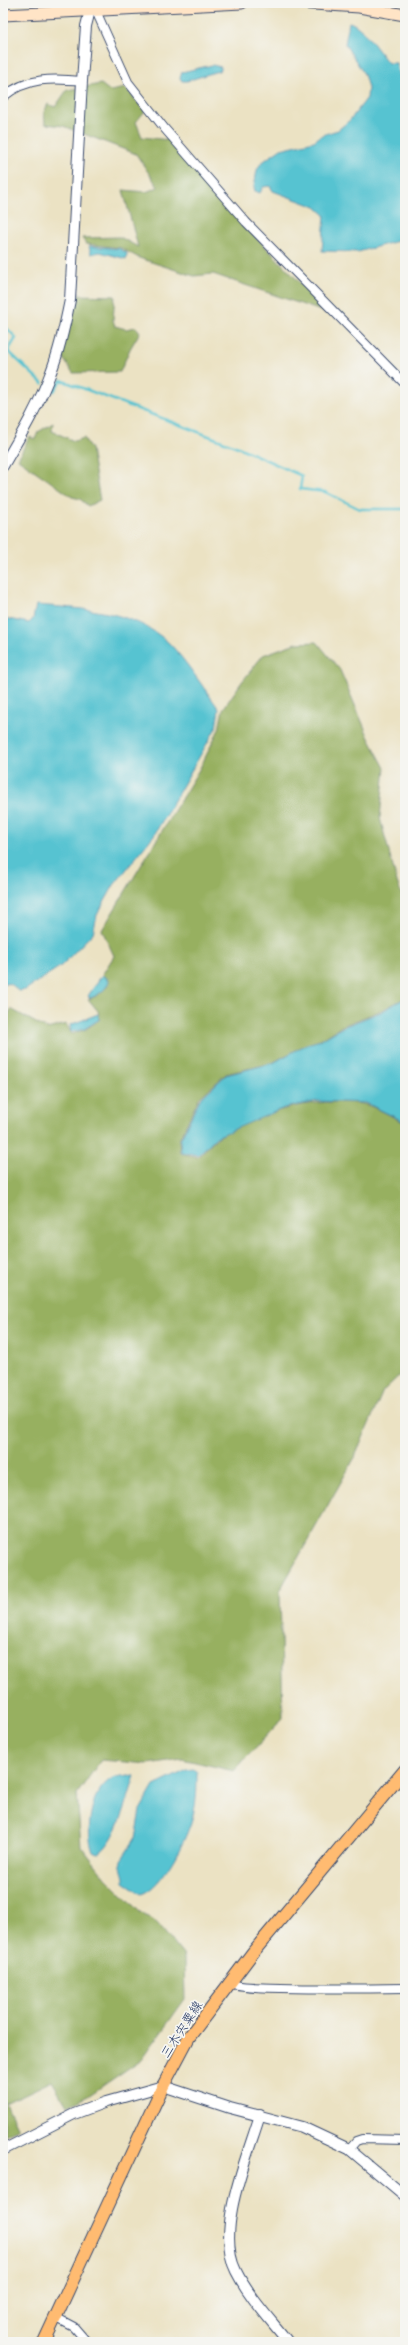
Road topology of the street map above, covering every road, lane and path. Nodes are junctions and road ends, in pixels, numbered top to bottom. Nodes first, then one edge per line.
1 (72, 3) edge
2 (242, 3) edge
3 (298, 3) edge
4 (125, 6) edge
5 (93, 8) edge
6 (3, 15) edge
7 (405, 15) edge
8 (82, 80) junction
9 (3, 97) edge
10 (405, 384) edge
11 (3, 466) edge
12 (405, 1770) edge
13 (230, 1983) junction
14 (405, 1988) edge
15 (163, 2086) junction
16 (260, 2115) junction
17 (405, 2140) edge
18 (349, 2149) junction
19 (3, 2150) edge
20 (405, 2196) edge
21 (55, 2317) junction
22 (44, 2342) edge
23 (87, 2342) edge
24 (288, 2342) edge

1 - 5 street
2 - 4 main road
3 - 7 main road
4 - 5 main road
5 - 6 main road
5 - 8 street
5 - 10 street
8 - 9 street
8 - 11 street
12 - 13 main road, 三木宍粟線
13 - 14 street
13 - 15 main road, 三木宍粟線
15 - 16 street
15 - 19 street
15 - 21 main road, 三木宍粟線
16 - 18 street
16 - 24 street
17 - 18 street
18 - 20 street
21 - 22 main road, 三木宍粟線
21 - 23 street

